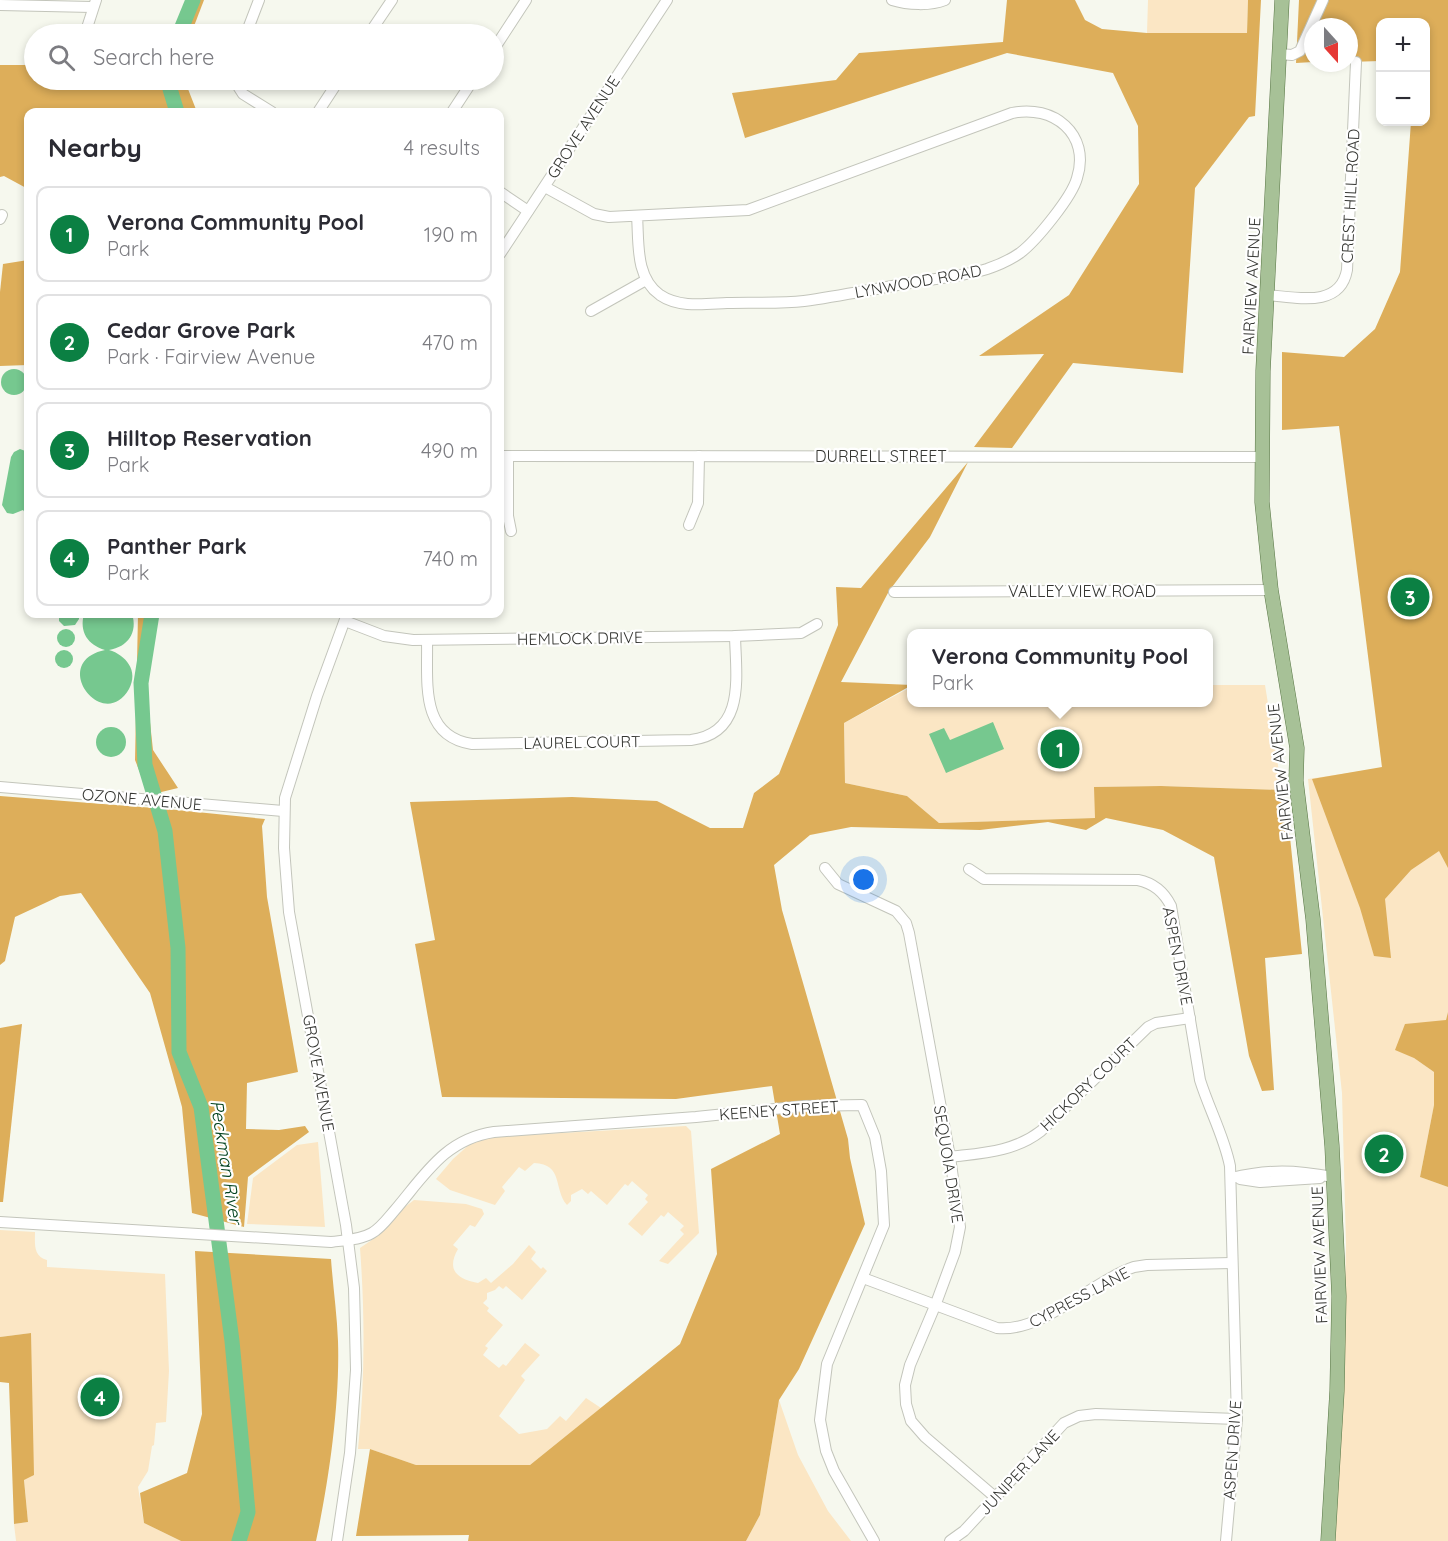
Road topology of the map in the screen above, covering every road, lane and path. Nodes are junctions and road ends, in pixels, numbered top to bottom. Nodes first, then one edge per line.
1 (258, 0) edge
2 (392, 0) edge
3 (526, 0) edge
4 (667, 0) edge
5 (892, 0) edge
6 (945, 0) edge
7 (1282, 0) edge
8 (1323, 0) edge
9 (94, 3) edge
10 (0, 5) edge
11 (88, 24) edge
12 (250, 24) edge
13 (376, 24) edge
14 (504, 34) edge
15 (1279, 54) junction
16 (1356, 72) edge
17 (240, 90) edge
18 (332, 90) edge
19 (467, 90) edge
20 (266, 108) edge
21 (321, 108) edge
22 (455, 108) edge
23 (544, 187) junction
24 (504, 195) edge
25 (528, 211) junction
26 (637, 216) junction
27 (504, 248) edge
28 (646, 280) junction
29 (1266, 295) junction
30 (591, 311) dead end
31 (504, 456) edge
32 (699, 456) junction
33 (1262, 458) junction
34 (689, 525) dead end
35 (511, 531) dead end
36 (1271, 590) junction
37 (894, 592) dead end
38 (346, 618) edge
39 (348, 618) edge
40 (817, 624) dead end
41 (735, 636) junction
42 (427, 640) junction
43 (0, 787) edge
44 (283, 811) junction
45 (825, 868) dead end
46 (969, 869) dead end
47 (1190, 1018) junction
48 (950, 1157) junction
49 (1334, 1177) junction
50 (1231, 1178) junction
51 (0, 1222) edge
52 (348, 1240) junction
53 (1231, 1263) junction
54 (863, 1278) junction
55 (936, 1306) junction
56 (1237, 1419) junction
57 (995, 1497) junction
58 (337, 1541) edge
59 (874, 1541) edge
60 (950, 1541) edge
61 (1226, 1541) edge
62 (1328, 1541) edge

1 - 12 street
2 - 13 street
3 - 14 street
4 - 23 street, GROVE AVENUE
5 - 6 street
7 - 15 main road, FAIRVIEW AVENUE
8 - 15 street
9 - 10 street
9 - 11 street
15 - 29 main road, FAIRVIEW AVENUE
16 - 29 street, CREST HILL ROAD
17 - 20 street
18 - 21 street
19 - 22 street
23 - 25 street, GROVE AVENUE
23 - 26 street, LYNWOOD ROAD
24 - 25 street
25 - 27 street, GROVE AVENUE
26 - 28 street
26 - 28 street, LYNWOOD ROAD
28 - 30 street
29 - 33 main road, FAIRVIEW AVENUE
31 - 32 street, DURRELL STREET
31 - 35 street
32 - 33 street, DURRELL STREET
32 - 34 street
33 - 36 main road, FAIRVIEW AVENUE
36 - 37 street, VALLEY VIEW ROAD
36 - 49 main road, FAIRVIEW AVENUE
38 - 44 street, GROVE AVENUE
39 - 42 street, HEMLOCK DRIVE
40 - 41 street, HEMLOCK DRIVE
41 - 42 street, HEMLOCK DRIVE
41 - 42 street, LAUREL COURT
43 - 44 street, OZONE AVENUE
44 - 52 street, GROVE AVENUE
45 - 48 street, SEQUOIA DRIVE
46 - 47 street, ASPEN DRIVE
47 - 48 street, HICKORY COURT
47 - 50 street, ASPEN DRIVE
48 - 55 street, SEQUOIA DRIVE
49 - 50 street
49 - 62 main road, FAIRVIEW AVENUE
50 - 53 street, ASPEN DRIVE
51 - 52 street
52 - 54 street, KEENEY STREET
52 - 58 street, GROVE AVENUE
53 - 55 street, CYPRESS LANE
53 - 56 street, ASPEN DRIVE
54 - 55 street, CYPRESS LANE
54 - 59 street, KEENEY STREET
55 - 57 street, SEQUOIA DRIVE
56 - 57 street, JUNIPER LANE
56 - 61 street, ASPEN DRIVE
57 - 60 street, JUNIPER LANE

